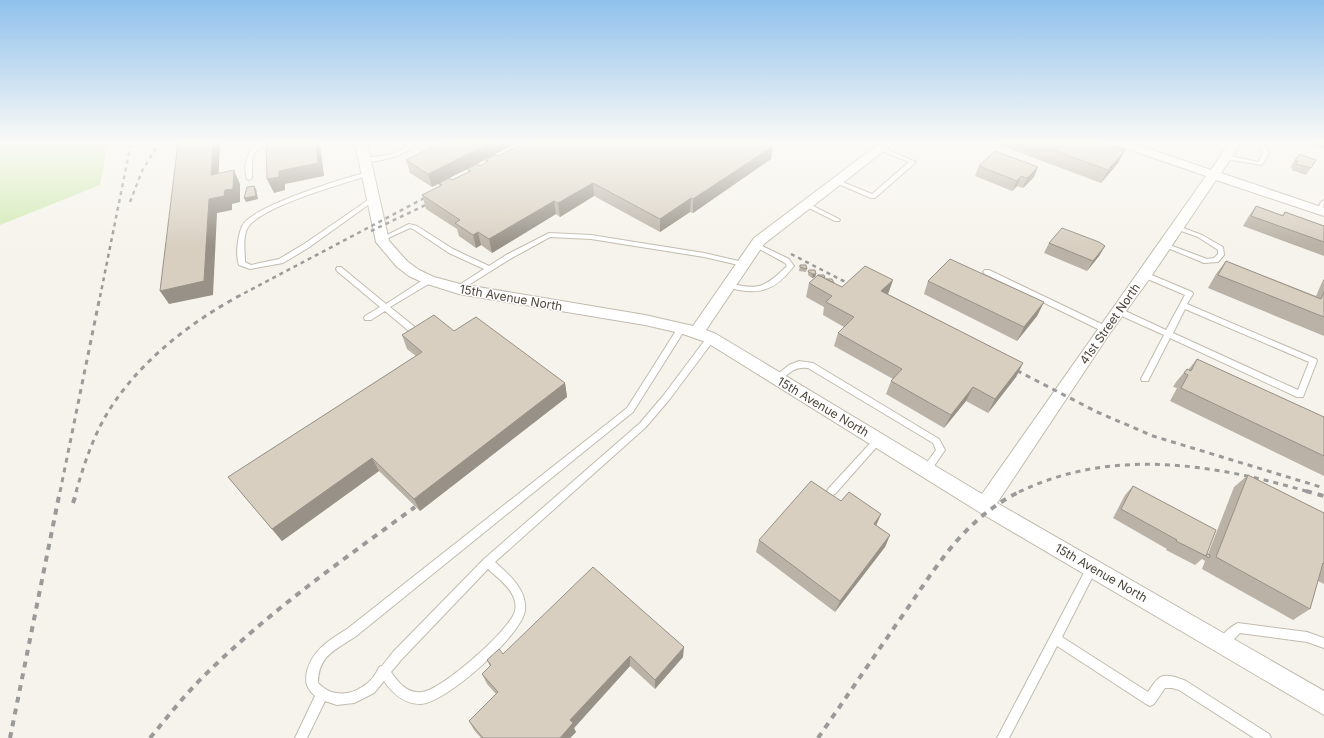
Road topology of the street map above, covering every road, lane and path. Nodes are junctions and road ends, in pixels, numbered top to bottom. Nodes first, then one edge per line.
1 (342, 177) edge
2 (368, 177) edge
3 (844, 177) edge
4 (895, 177) edge
5 (1212, 177) edge
6 (1222, 177) edge
7 (838, 182) junction
8 (373, 199) junction
9 (807, 205) junction
10 (1323, 208) edge
11 (837, 220) dead end
12 (1178, 228) junction
13 (382, 239) junction
14 (756, 245) junction
15 (1165, 245) junction
16 (743, 264) junction
17 (339, 269) dead end
18 (490, 269) junction
19 (987, 272) dead end
20 (1145, 275) junction
21 (429, 280) junction
22 (729, 285) junction
23 (459, 290) junction
24 (1184, 305) junction
25 (386, 308) junction
26 (1118, 311) junction
27 (368, 318) dead end
28 (1105, 329) junction
29 (413, 330) edge
30 (696, 333) junction
31 (1168, 334) junction
32 (777, 379) junction
33 (1145, 379) dead end
34 (878, 440) junction
35 (927, 469) junction
36 (832, 491) dead end
37 (986, 505) junction
38 (488, 562) junction
39 (1092, 568) junction
40 (1055, 639) junction
41 (1324, 643) edge
42 (1222, 644) junction
43 (383, 671) junction
44 (322, 694) junction
45 (1324, 704) edge
46 (301, 738) edge
47 (1003, 738) edge
48 (1265, 738) edge

1 - 8 lane
2 - 8 street, 15th Avenue North
3 - 7 street
4 - 7 lane
5 - 12 street, 41st Street North
6 - 10 street
7 - 9 street
8 - 13 street, 15th Avenue North
9 - 11 lane
9 - 14 street
12 - 15 street, 41st Street North
12 - 15 lane
13 - 18 lane
13 - 21 street, 15th Avenue North
14 - 16 street
14 - 22 lane
15 - 20 street, 41st Street North
16 - 18 lane
16 - 22 street
17 - 25 lane
18 - 23 lane
19 - 28 lane
20 - 24 lane
20 - 26 street, 41st Street North
21 - 23 street, 15th Avenue North
21 - 25 lane
22 - 30 street
23 - 30 street, 15th Avenue North
24 - 31 lane
24 - 31 lane
25 - 27 lane
25 - 29 lane
26 - 28 street, 41st Street North
26 - 31 lane
28 - 37 street, 41st Street North
30 - 32 street, 15th Avenue North
30 - 38 lane
30 - 44 lane
31 - 33 lane
32 - 34 street, 15th Avenue North
32 - 35 lane
34 - 35 street, 15th Avenue North
34 - 36 lane
35 - 37 street, 15th Avenue North
37 - 39 street, 15th Avenue North
38 - 43 lane
38 - 43 lane
39 - 40 lane
39 - 42 street, 15th Avenue North
40 - 47 lane
40 - 48 lane
41 - 42 lane
42 - 45 street, 15th Avenue North
43 - 44 lane
44 - 46 lane

